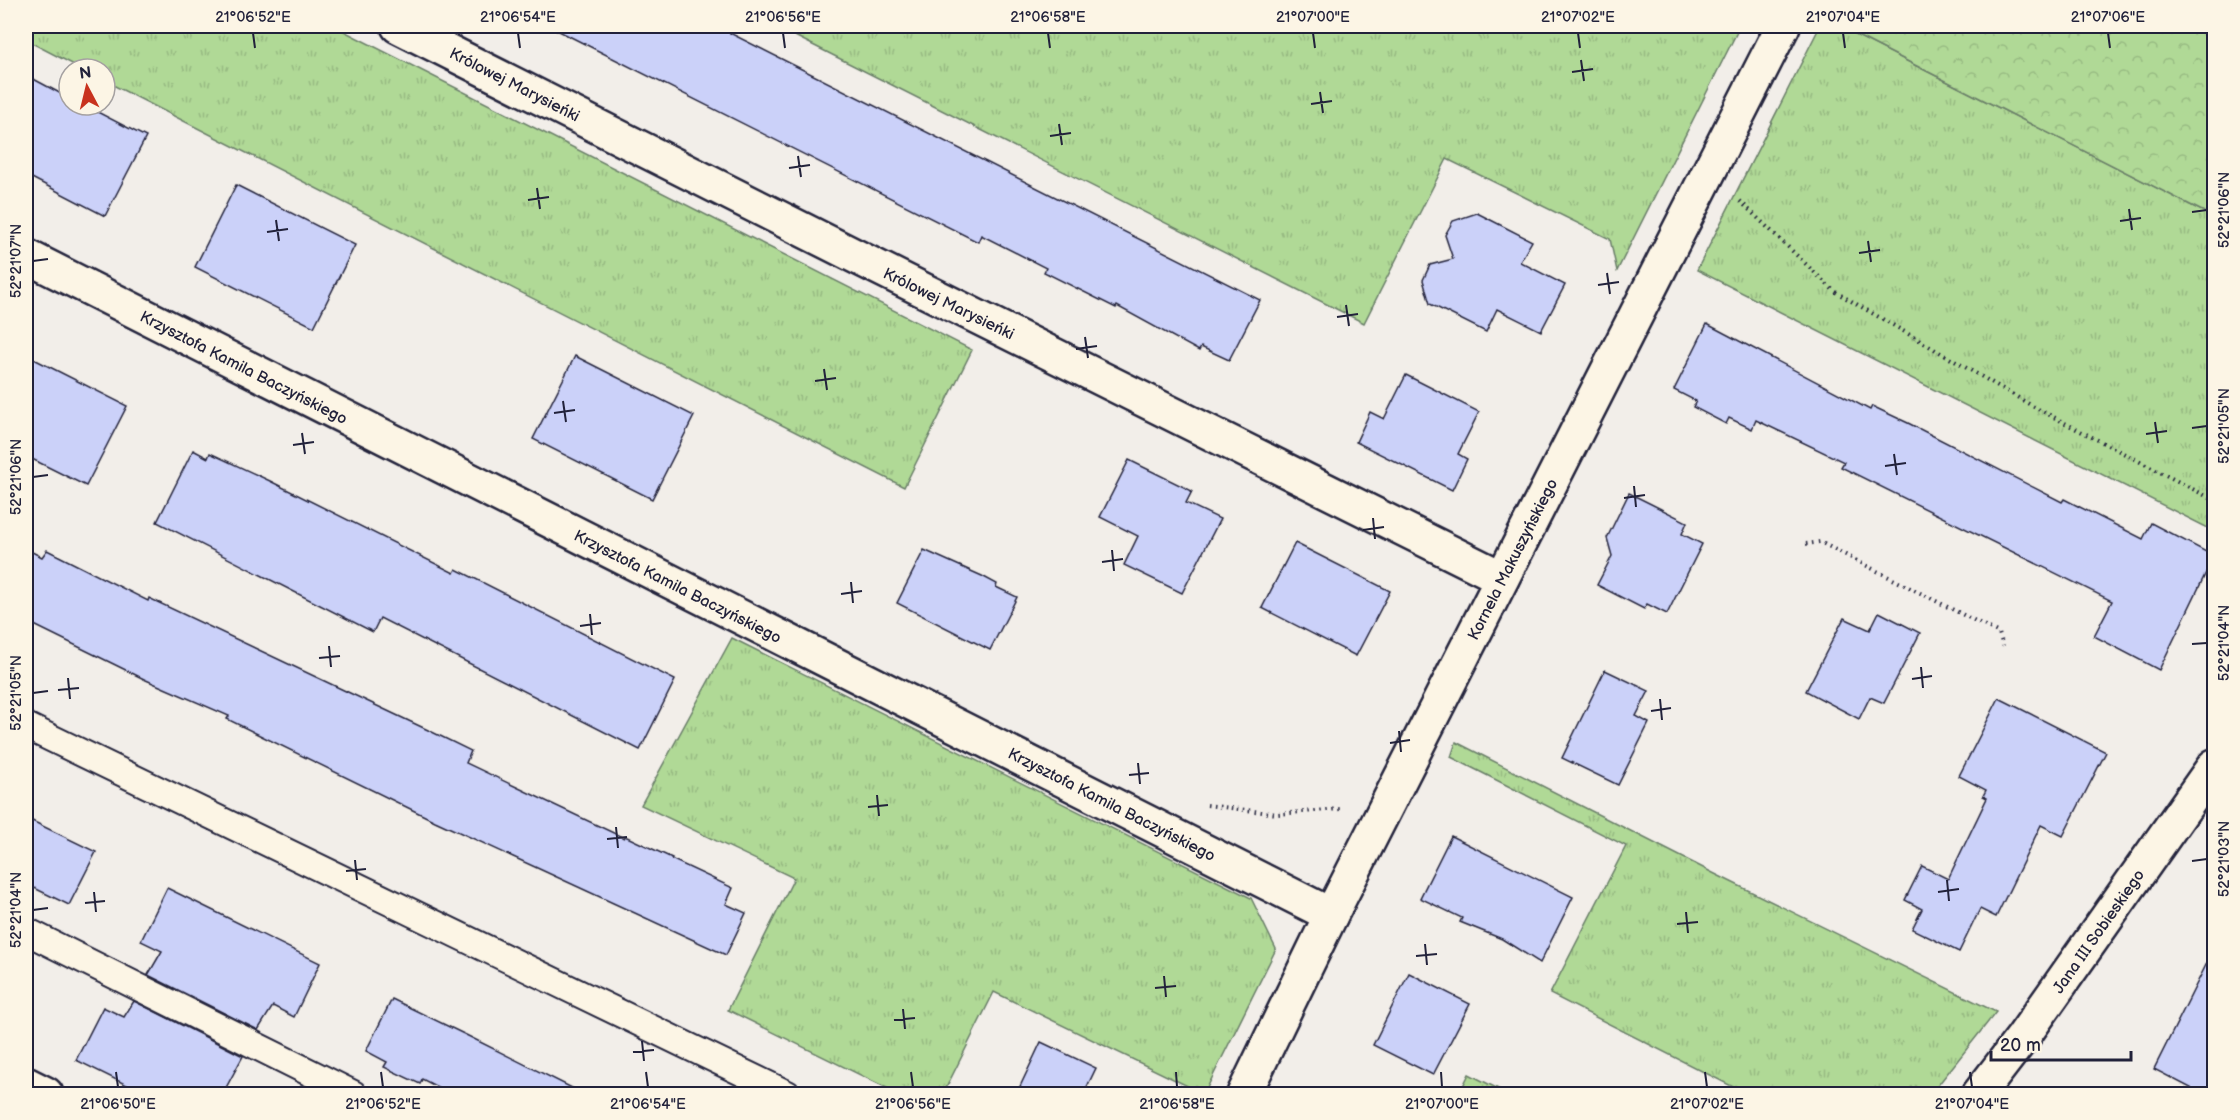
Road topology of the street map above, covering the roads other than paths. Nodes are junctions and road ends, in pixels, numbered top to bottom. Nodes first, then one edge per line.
1 (398, 26) edge
2 (1783, 26) edge
3 (26, 256) edge
4 (1502, 578) junction
5 (26, 726) edge
6 (2214, 766) edge
7 (1331, 915) junction
8 (26, 931) edge
9 (26, 1084) edge
10 (46, 1095) edge
11 (353, 1095) edge
12 (787, 1095) edge
13 (1244, 1095) edge
14 (1979, 1095) edge

1 - 4 street, Królowej Marysieńki
2 - 4 street, Kornela Makuszyńskiego
3 - 7 street, Krzysztofa Kamila Baczyńskiego
4 - 7 street, Kornela Makuszyńskiego
5 - 12 lane
6 - 14 street, Jana III Sobieskiego
7 - 13 street, Kornela Makuszyńskiego
8 - 11 lane
9 - 10 street

